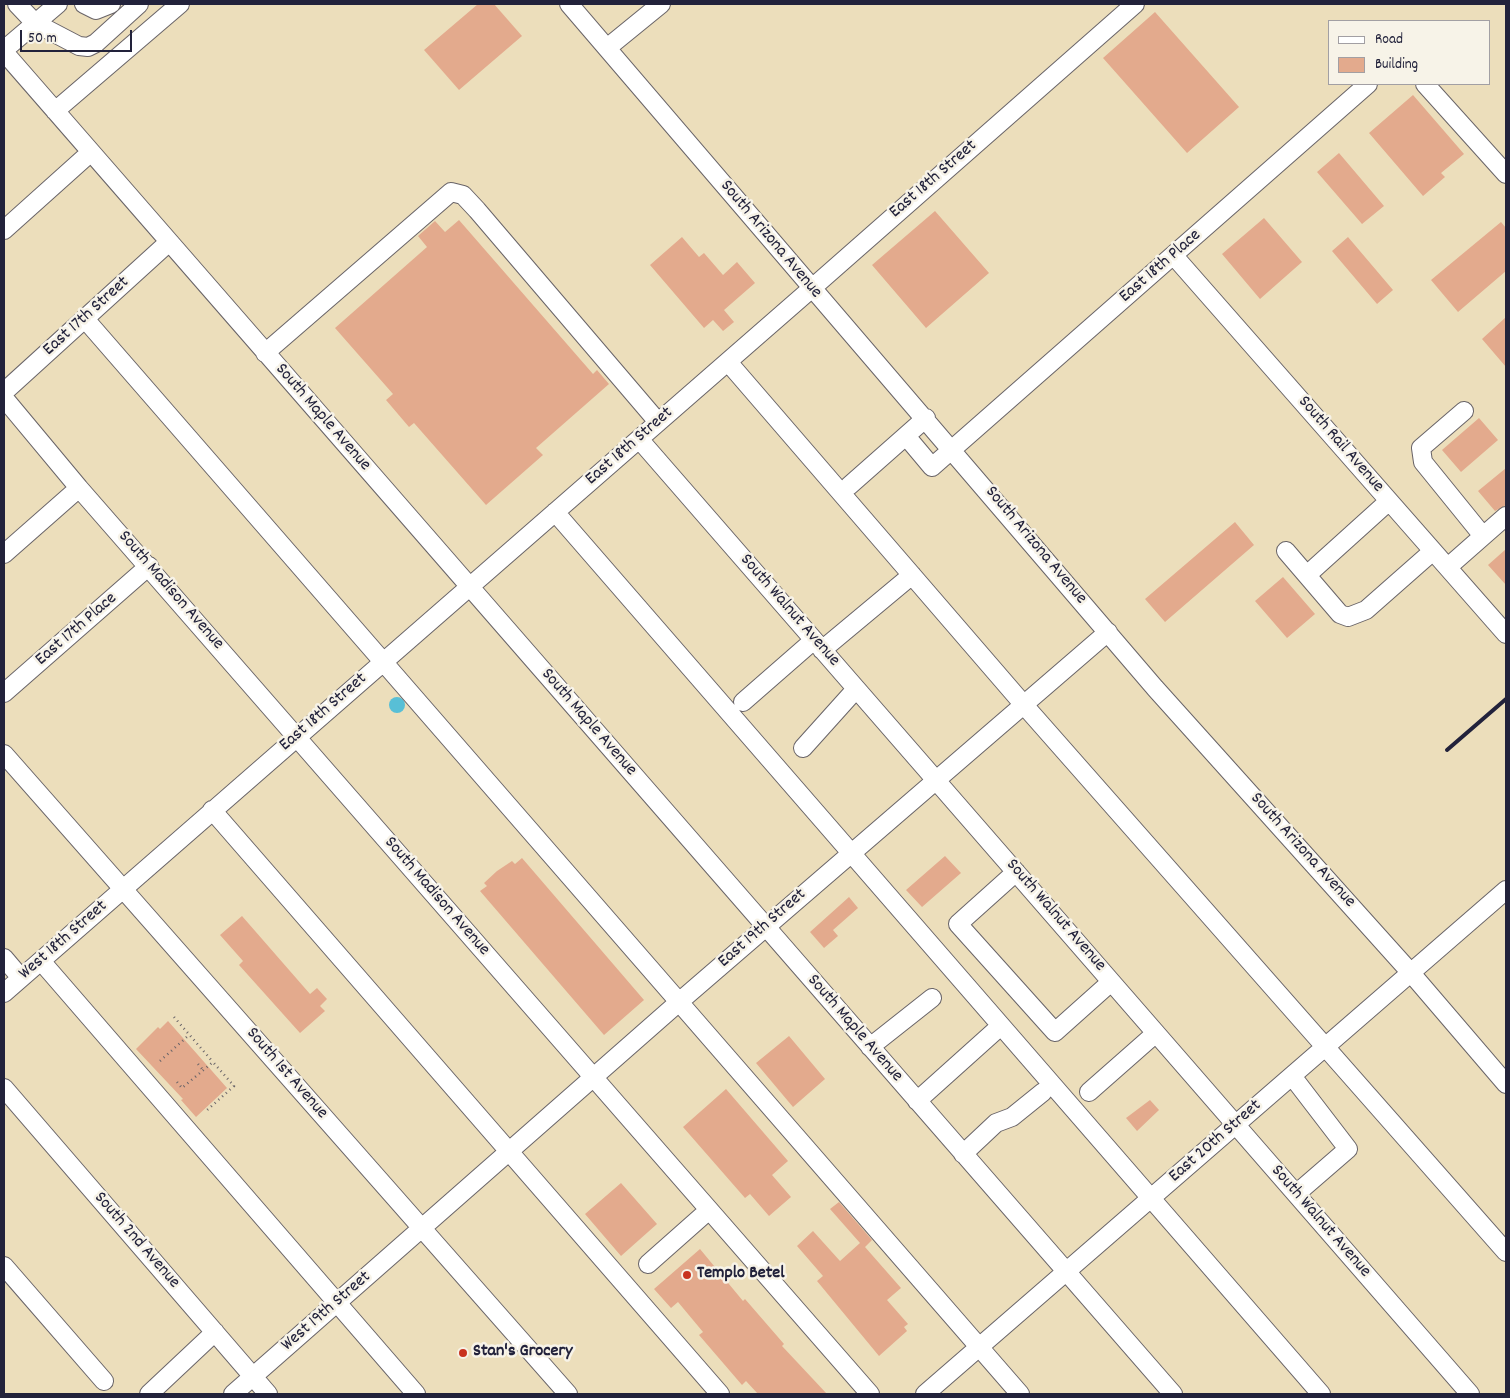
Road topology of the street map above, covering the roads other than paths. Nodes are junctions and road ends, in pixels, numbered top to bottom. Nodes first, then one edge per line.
1 (17, 4) edge
2 (58, 4) edge
3 (86, 4) edge
4 (110, 4) edge
5 (139, 4) edge
6 (180, 4) edge
7 (660, 4) edge
8 (1135, 4) edge
9 (572, 5) edge
10 (35, 23) junction
11 (607, 48) junction
12 (4, 51) edge
13 (1367, 85) edge
14 (1426, 85) edge
15 (55, 111) junction
16 (91, 152) junction
17 (1506, 174) edge
18 (4, 230) edge
19 (170, 242) junction
20 (1174, 256) junction
21 (811, 289) junction
22 (85, 319) junction
23 (266, 353) junction
24 (728, 362) junction
25 (4, 392) edge
26 (4, 398) edge
27 (1464, 411) dead end
28 (926, 418) junction
29 (658, 422) junction
30 (906, 436) junction
31 (639, 439) junction
32 (952, 449) junction
33 (850, 486) dead end
34 (79, 488) junction
35 (1389, 501) junction
36 (555, 512) junction
37 (1506, 516) edge
38 (1483, 536) junction
39 (1286, 551) dead end
40 (1433, 551) junction
41 (4, 554) edge
42 (149, 566) junction
43 (1448, 567) junction
44 (912, 575) junction
45 (1307, 576) junction
46 (469, 586) junction
47 (1108, 632) junction
48 (1506, 634) edge
49 (818, 645) junction
50 (383, 662) junction
51 (856, 689) junction
52 (4, 693) edge
53 (743, 702) dead end
54 (1024, 705) junction
55 (297, 736) junction
56 (803, 748) dead end
57 (4, 754) edge
58 (937, 780) junction
59 (212, 810) junction
60 (851, 853) junction
61 (1016, 872) junction
62 (124, 889) junction
63 (1506, 890) edge
64 (766, 927) junction
65 (4, 958) edge
66 (41, 961) junction
67 (1412, 973) junction
68 (21, 978) junction
69 (1112, 982) junction
70 (4, 993) edge
71 (932, 998) dead end
72 (679, 1002) junction
73 (995, 1030) dead end
74 (1156, 1033) junction
75 (1326, 1046) junction
76 (870, 1047) junction
77 (1292, 1076) junction
78 (594, 1077) junction
79 (1506, 1084) edge
80 (4, 1088) edge
81 (1043, 1092) dead end
82 (1089, 1092) dead end
83 (917, 1101) junction
84 (1236, 1125) junction
85 (509, 1152) junction
86 (963, 1154) junction
87 (1296, 1194) junction
88 (1151, 1198) junction
89 (709, 1210) junction
90 (422, 1229) junction
91 (1506, 1252) edge
92 (648, 1264) dead end
93 (4, 1266) edge
94 (1066, 1272) junction
95 (337, 1303) junction
96 (215, 1332) junction
97 (980, 1347) junction
98 (253, 1377) junction
99 (104, 1381) dead end
100 (149, 1394) edge
101 (233, 1394) edge
102 (268, 1394) edge
103 (416, 1394) edge
104 (568, 1394) edge
105 (720, 1394) edge
106 (870, 1394) edge
107 (925, 1394) edge
108 (1020, 1394) edge
109 (1173, 1394) edge
110 (1321, 1394) edge
111 (1470, 1394) edge

1 - 10 street
2 - 10 street
3 - 4 street
5 - 10 street
6 - 15 street
7 - 11 street
8 - 21 street, East 18th Street
9 - 11 street, South Arizona Avenue
10 - 12 street
11 - 21 street, South Arizona Avenue
12 - 15 street, South Maple Avenue
13 - 20 street, East 18th Place
14 - 17 street
15 - 16 street, South Maple Avenue
16 - 18 street
16 - 19 street, South Maple Avenue
19 - 22 street, East 17th Street
19 - 23 street, South Maple Avenue
20 - 32 street, East 18th Place
20 - 35 street, South Rail Avenue
21 - 24 street, East 18th Street
21 - 28 street, South Arizona Avenue
22 - 25 street, East 17th Street
22 - 50 street
23 - 29 street
23 - 46 street, South Maple Avenue
24 - 29 street, East 18th Street
24 - 44 street
26 - 34 street, South Madison Avenue
27 - 38 street
28 - 30 street
28 - 32 street, South Arizona Avenue
29 - 31 street, East 18th Street
30 - 32 street, East 18th Place
30 - 33 street
31 - 36 street, East 18th Street
31 - 49 street, South Walnut Avenue
32 - 47 street, South Arizona Avenue
34 - 41 street
34 - 42 street, South Madison Avenue
35 - 40 street, South Rail Avenue
35 - 45 street
36 - 46 street, East 18th Street
36 - 60 street
37 - 38 street
38 - 43 street
39 - 45 street
40 - 43 street, South Rail Avenue
40 - 45 street
42 - 52 street, East 17th Place
42 - 55 street, South Madison Avenue
43 - 48 street, South Rail Avenue
44 - 49 street
44 - 54 street
46 - 50 street, East 18th Street
46 - 64 street, South Maple Avenue
47 - 54 street, East 19th Street
47 - 67 street, South Arizona Avenue
49 - 51 street, South Walnut Avenue
49 - 53 street
50 - 55 street, East 18th Street
50 - 72 street
51 - 56 street
51 - 58 street, South Walnut Avenue
54 - 58 street, East 19th Street
54 - 75 street
55 - 59 street, East 18th Street
55 - 78 street, South Madison Avenue
57 - 62 street, South 1st Avenue
58 - 60 street, East 19th Street
58 - 61 street, South Walnut Avenue
59 - 62 street, East 18th Street
59 - 85 street
60 - 64 street, East 19th Street
60 - 88 street
61 - 69 street, South Walnut Avenue
61 - 69 street
62 - 66 street, West 18th Street
62 - 90 street, South 1st Avenue
63 - 67 street, East 20th Street
64 - 72 street, East 19th Street
64 - 76 street, South Maple Avenue
65 - 68 street
66 - 68 street, West 18th Street
66 - 95 street
67 - 75 street, East 20th Street
67 - 79 street, South Arizona Avenue
68 - 70 street, West 18th Street
69 - 74 street, South Walnut Avenue
71 - 76 street
72 - 78 street, East 19th Street
72 - 97 street
73 - 83 street
74 - 82 street
74 - 84 street, South Walnut Avenue
75 - 77 street, East 20th Street
75 - 91 street
76 - 83 street, South Maple Avenue
77 - 84 street, East 20th Street
77 - 87 street
78 - 85 street, East 19th Street
78 - 89 street, South Madison Avenue
80 - 96 street, South 2nd Avenue
81 - 86 street
83 - 86 street, South Maple Avenue
84 - 87 street, South Walnut Avenue
84 - 88 street, East 20th Street
85 - 90 street, East 19th Street
85 - 105 street
86 - 94 street, South Maple Avenue
87 - 111 street, South Walnut Avenue
88 - 94 street, East 20th Street
88 - 110 street
89 - 92 street
89 - 106 street, South Madison Avenue
90 - 95 street, West 19th Street
90 - 104 street, South 1st Avenue
93 - 99 street
94 - 97 street, East 20th Street
94 - 109 street, South Maple Avenue
95 - 98 street, West 19th Street
95 - 103 street
96 - 98 street, South 2nd Avenue
96 - 100 street
97 - 107 street, East 20th Street
97 - 108 street
98 - 101 street, West 19th Street
98 - 102 street, South 2nd Avenue

